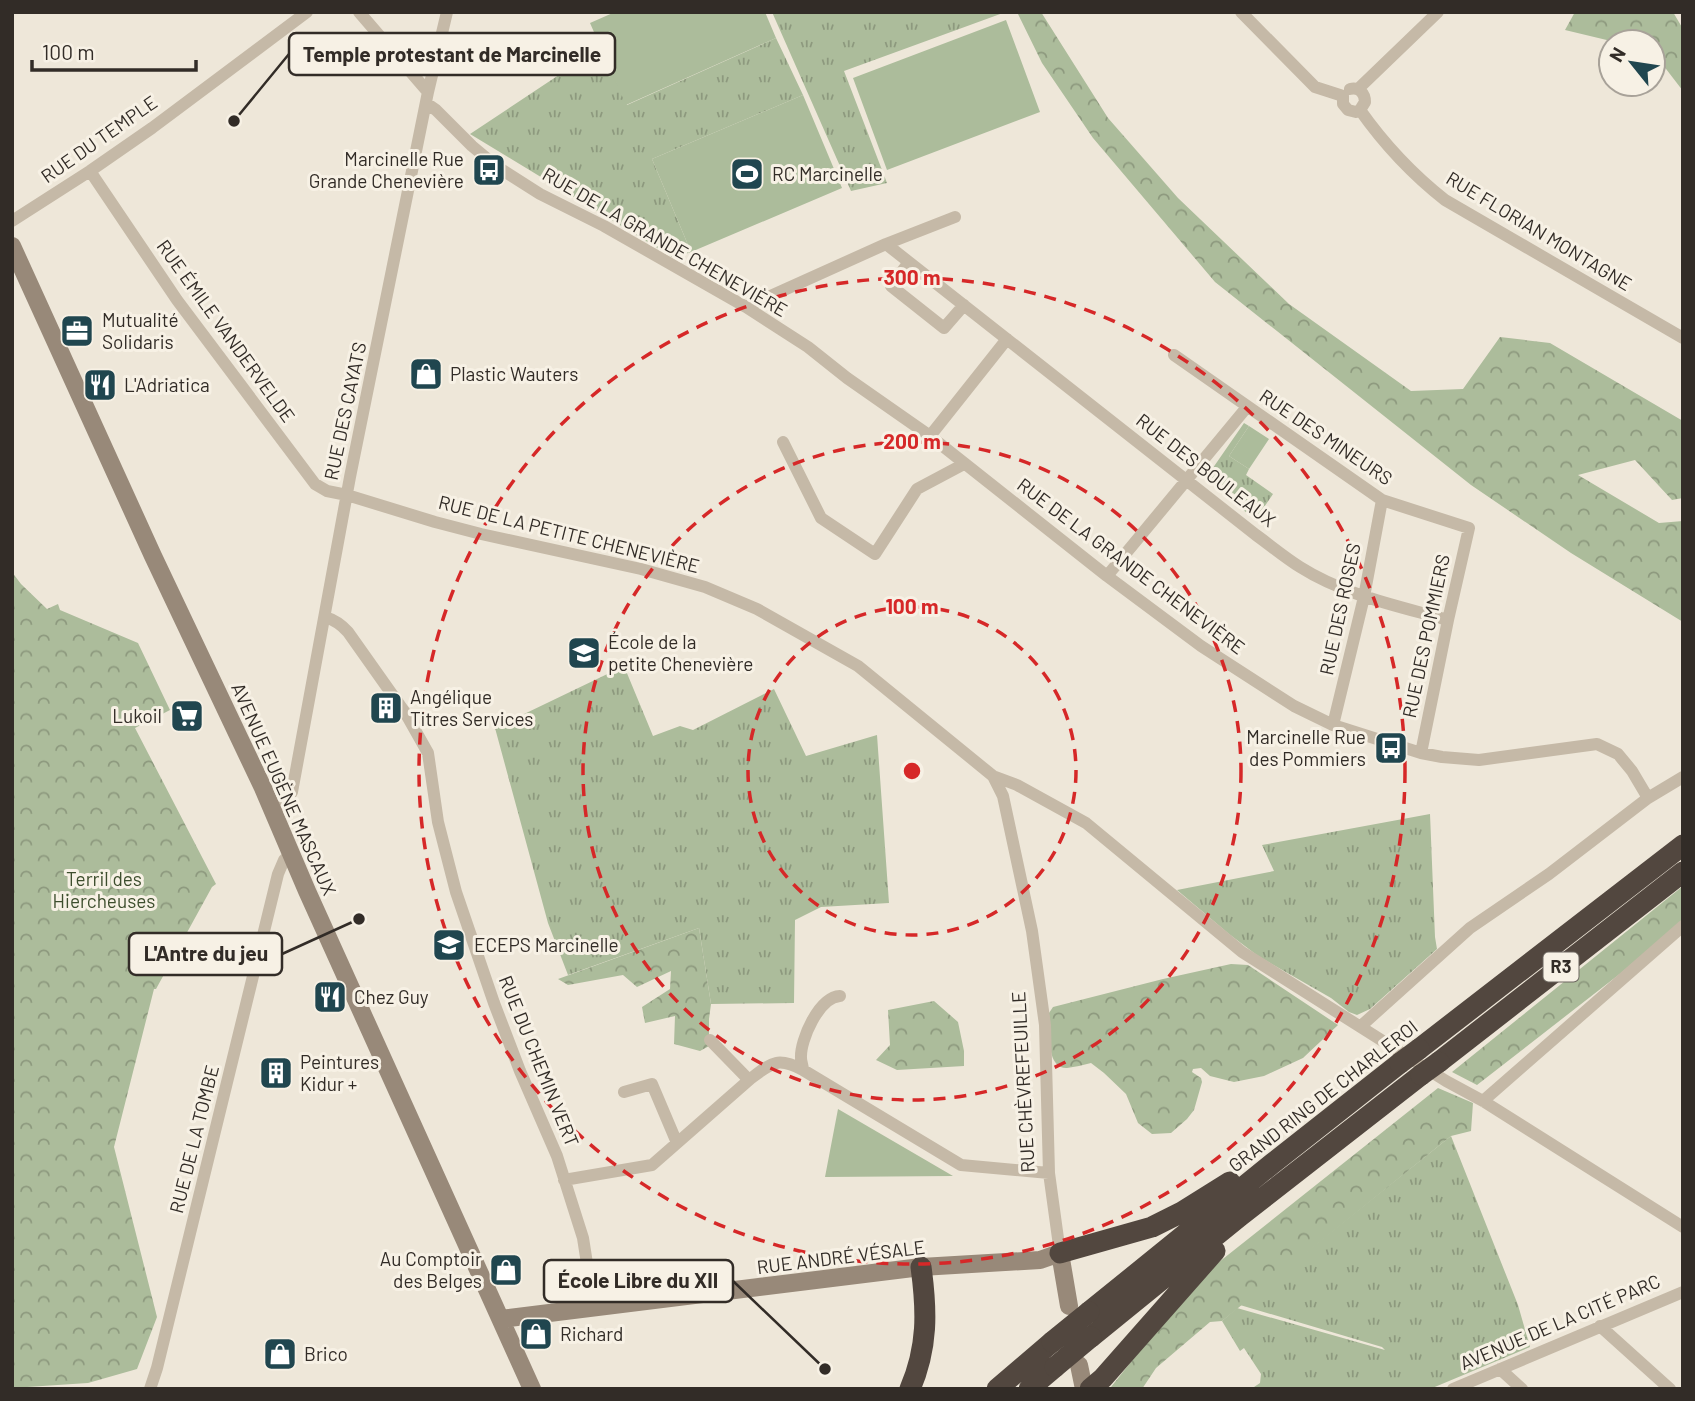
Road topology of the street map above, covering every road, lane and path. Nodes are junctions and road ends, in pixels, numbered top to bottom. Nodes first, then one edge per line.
1 (307, 12) edge
2 (359, 12) edge
3 (447, 12) edge
4 (1241, 12) edge
5 (1438, 12) edge
6 (1358, 89) junction
7 (1343, 96) junction
8 (427, 97) junction
9 (1360, 110) junction
10 (90, 171) junction
11 (955, 217) dead end
12 (12, 221) edge
13 (886, 244) junction
14 (12, 246) edge
15 (909, 262) junction
16 (964, 305) junction
17 (746, 307) junction
18 (1683, 338) edge
19 (1007, 339) junction
20 (1174, 355) dead end
21 (1247, 407) junction
22 (930, 436) junction
23 (783, 442) dead end
24 (964, 464) junction
25 (1186, 481) junction
26 (347, 495) junction
27 (1382, 500) junction
28 (1469, 528) joint
29 (1107, 576) junction
30 (1364, 597) junction
31 (325, 617) junction
32 (1448, 620) junction
33 (1333, 725) junction
34 (1421, 753) junction
35 (993, 776) junction
36 (1683, 776) edge
37 (1648, 798) junction
38 (273, 812) junction
39 (1683, 845) edge
40 (291, 854) junction
41 (299, 872) junction
42 (1683, 872) edge
43 (273, 897) junction
44 (1683, 926) edge
45 (840, 996) dead end
46 (1361, 1026) junction
47 (710, 1040) dead end
48 (803, 1070) junction
49 (749, 1080) junction
50 (624, 1093) dead end
51 (1483, 1101) junction
52 (677, 1143) junction
53 (1273, 1163) junction
54 (1049, 1173) junction
55 (564, 1180) junction
56 (1240, 1216) junction
57 (1683, 1227) edge
58 (1060, 1253) junction
59 (921, 1267) junction
60 (1683, 1292) edge
61 (594, 1308) junction
62 (1079, 1309) junction
63 (501, 1319) junction
64 (1600, 1326) junction
65 (1079, 1365) dead end
66 (1500, 1369) junction
67 (150, 1389) edge
68 (532, 1389) edge
69 (911, 1389) edge
70 (997, 1389) edge
71 (1029, 1389) edge
72 (1084, 1389) edge
73 (1090, 1389) edge
74 (1453, 1389) edge
75 (1522, 1389) edge
76 (1670, 1389) edge

1 - 10 street, RUE DU TEMPLE
2 - 8 street, RUE DE LA GRANDE CHENEVIÈRE
3 - 8 street, RUE DES CAYATS
4 - 7 street
5 - 6 street
6 - 7 street
6 - 9 street
7 - 9 street
8 - 17 street, RUE DE LA GRANDE CHENEVIÈRE
8 - 26 street, RUE DES CAYATS
9 - 18 street, RUE FLORIAN MONTAGNE
10 - 12 street, RUE DU TEMPLE
10 - 26 street, RUE ÉMILE VANDERVELDE
11 - 13 street
13 - 15 street, RUE DES BOULEAUX
13 - 17 street
14 - 38 main road, AVENUE EUGÈNE MASCAUX
15 - 16 street, RUE DES BOULEAUX
15 - 16 street
16 - 19 street, RUE DES BOULEAUX
17 - 22 street, RUE DE LA GRANDE CHENEVIÈRE
19 - 22 street
19 - 25 street, RUE DES BOULEAUX
20 - 21 street, RUE DES MINEURS
21 - 25 street
21 - 27 street, RUE DES MINEURS
22 - 24 street, RUE DE LA GRANDE CHENEVIÈRE
23 - 24 street
24 - 29 street, RUE DE LA GRANDE CHENEVIÈRE
25 - 29 street
25 - 30 street, RUE DES BOULEAUX
26 - 31 street, RUE DES CAYATS
26 - 35 street, RUE DE LA PETITE CHENEVIÈRE
27 - 28 street, RUE DES MINEURS
27 - 30 street, RUE DES ROSES
28 - 32 street, RUE DES POMMIERS
29 - 33 street, RUE DE LA GRANDE CHENEVIÈRE
30 - 32 street, RUE DES BOULEAUX
30 - 33 street, RUE DES ROSES
31 - 38 street, RUE DES CAYATS
31 - 55 street, RUE DU CHEMIN VERT
32 - 34 street, RUE DES POMMIERS
33 - 34 street, RUE DE LA GRANDE CHENEVIÈRE
34 - 37 street, RUE DE LA GRANDE CHENEVIÈRE
35 - 46 street, RUE DE LA PETITE CHENEVIÈRE
35 - 54 street, RUE CHÈVREFEUILLE
36 - 37 street
37 - 46 street
38 - 40 main road, AVENUE EUGÈNE MASCAUX
39 - 53 highway, GRAND RING DE CHARLEROI / R3, bridge
40 - 41 main road, AVENUE EUGÈNE MASCAUX
40 - 43 street, RUE DE LA TOMBE
41 - 43 street
41 - 63 main road, AVENUE EUGÈNE MASCAUX
42 - 56 highway, R3, bridge
43 - 67 street, RUE DE LA TOMBE
44 - 51 street
45 - 48 street
46 - 51 street, RUE DE LA PETITE CHENEVIÈRE
47 - 49 street
48 - 49 street
48 - 54 street
49 - 52 street
50 - 52 street
51 - 57 street, RUE DE LA PETITE CHENEVIÈRE
52 - 55 street
53 - 58 highway
53 - 62 highway, GRAND RING DE CHARLEROI / R3
54 - 58 street, RUE CHÈVREFEUILLE
55 - 61 street, RUE DU CHEMIN VERT
56 - 71 highway, R3, bridge
56 - 73 highway
58 - 59 main road, RUE ANDRÉ VÉSALE
58 - 62 main road, RUE CHÈVREFEUILLE
59 - 61 main road, RUE ANDRÉ VÉSALE
59 - 69 highway
60 - 64 street, AVENUE DE LA CITÉ PARC
61 - 63 main road, RUE ANDRÉ VÉSALE
62 - 70 highway, GRAND RING DE CHARLEROI / R3, bridge
63 - 68 main road, AVENUE EUGÈNE MASCAUX
64 - 66 street, AVENUE DE LA CITÉ PARC
64 - 76 street
65 - 72 main road
66 - 74 street, AVENUE DE LA CITÉ PARC
66 - 75 street

